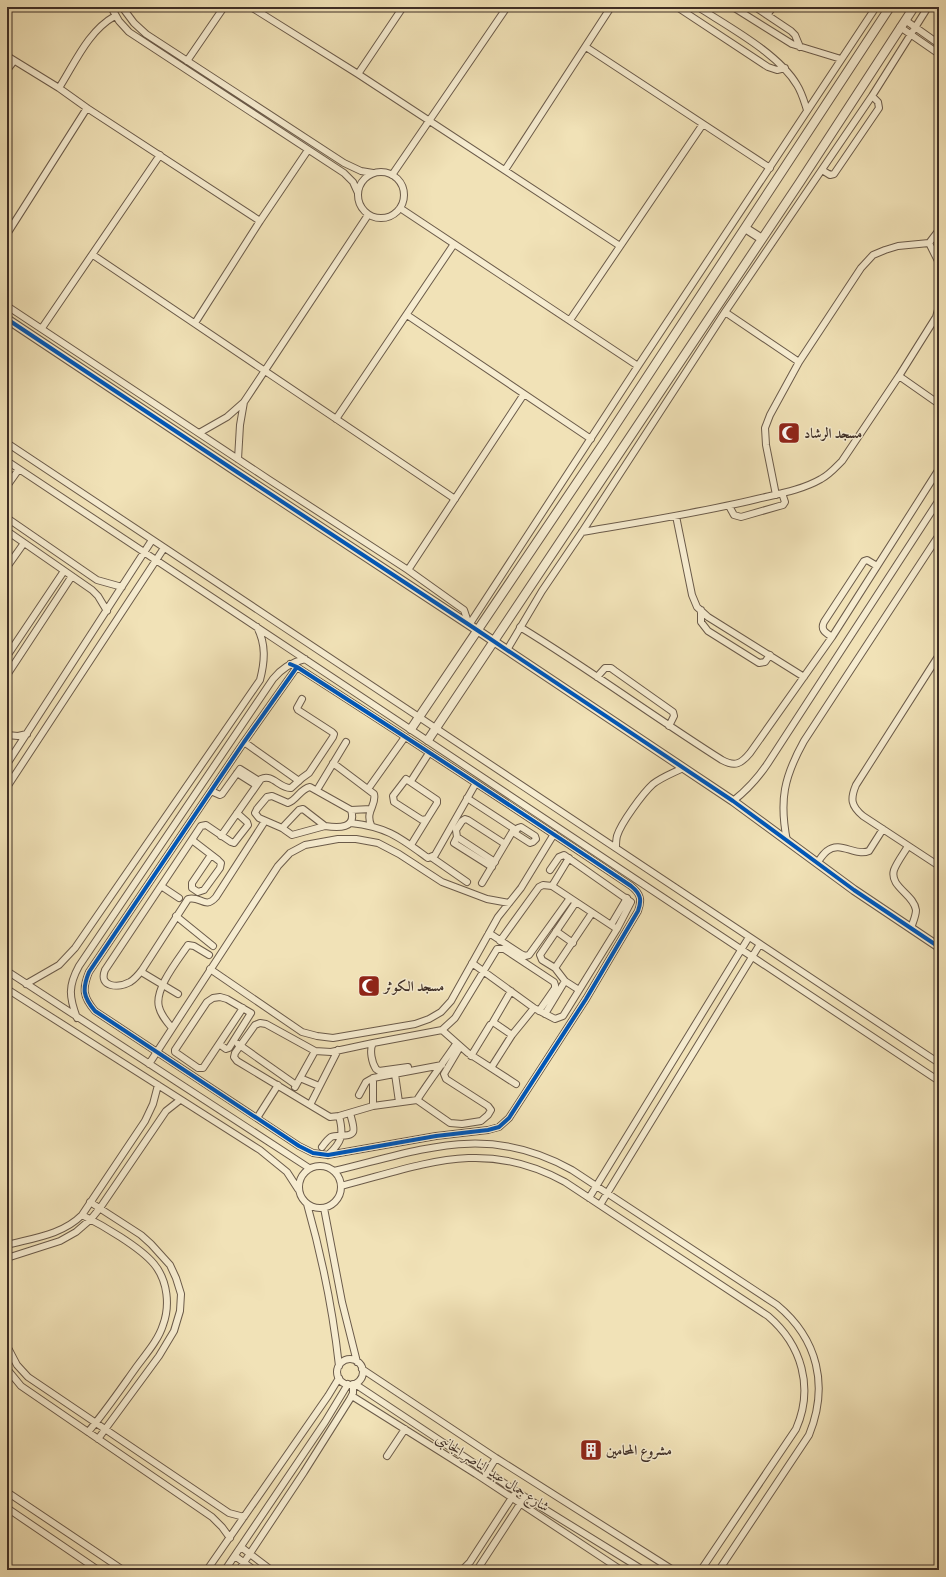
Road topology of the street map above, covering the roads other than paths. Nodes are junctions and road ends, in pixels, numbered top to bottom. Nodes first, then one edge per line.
1 (111, 7) edge
2 (122, 7) edge
3 (224, 7) edge
4 (251, 7) edge
5 (403, 7) edge
6 (507, 7) edge
7 (611, 7) edge
8 (678, 7) edge
9 (698, 7) edge
10 (733, 7) edge
11 (755, 7) edge
12 (773, 7) edge
13 (876, 7) edge
14 (890, 7) edge
15 (914, 7) edge
16 (928, 7) edge
17 (767, 15) junction
18 (115, 16) junction
19 (903, 24) junction
20 (915, 27) junction
21 (910, 34) junction
22 (939, 44) edge
23 (586, 47) junction
24 (800, 47) junction
25 (939, 54) edge
26 (7, 56) edge
27 (841, 59) junction
28 (14, 61) junction
29 (187, 61) junction
30 (785, 68) junction
31 (7, 70) edge
32 (358, 74) junction
33 (59, 88) junction
34 (872, 96) junction
35 (87, 108) junction
36 (807, 110) junction
37 (429, 120) junction
38 (703, 124) junction
39 (308, 150) junction
40 (160, 155) junction
41 (770, 168) junction
42 (505, 170) junction
43 (822, 170) junction
44 (373, 173) junction
45 (392, 175) junction
46 (358, 192) junction
47 (400, 208) junction
48 (368, 214) junction
49 (260, 221) junction
50 (745, 228) junction
51 (939, 230) edge
52 (7, 234) edge
53 (762, 239) junction
54 (929, 243) junction
55 (454, 244) junction
56 (620, 246) junction
57 (93, 254) junction
58 (939, 263) edge
59 (7, 306) edge
60 (939, 306) edge
61 (725, 312) junction
62 (406, 315) junction
63 (7, 319) edge
64 (570, 320) junction
65 (195, 323) junction
66 (42, 328) junction
67 (799, 362) junction
68 (638, 366) junction
69 (265, 371) junction
70 (899, 376) junction
71 (524, 394) junction
72 (244, 402) junction
73 (939, 404) edge
74 (336, 419) junction
75 (199, 433) junction
76 (591, 440) junction
77 (7, 443) edge
78 (238, 459) junction
79 (7, 461) edge
80 (19, 469) junction
81 (939, 469) edge
82 (7, 486) edge
83 (779, 494) junction
84 (455, 499) junction
85 (939, 500) edge
86 (729, 506) junction
87 (676, 516) junction
88 (7, 518) edge
89 (7, 531) edge
90 (582, 532) junction
91 (939, 535) edge
92 (152, 540) junction
93 (24, 543) junction
94 (164, 548) junction
95 (144, 552) junction
96 (156, 560) junction
97 (877, 566) junction
98 (7, 567) edge
99 (408, 570) junction
100 (64, 571) junction
101 (72, 576) junction
102 (122, 587) junction
103 (701, 610) junction
104 (107, 611) junction
105 (469, 624) junction
106 (256, 625) junction
107 (520, 626) junction
108 (477, 630) junction
109 (832, 637) junction
110 (494, 642) junction
111 (506, 650) junction
112 (770, 655) junction
113 (939, 655) edge
114 (7, 656) edge
115 (305, 659) junction
116 (290, 664) junction
117 (297, 668) junction
118 (7, 675) edge
119 (597, 677) junction
120 (804, 677) junction
121 (260, 680) junction
122 (269, 686) junction
123 (302, 699) dead end
124 (419, 717) junction
125 (669, 726) junction
126 (436, 728) junction
127 (411, 729) junction
128 (27, 734) junction
129 (7, 735) edge
130 (405, 737) junction
131 (428, 740) junction
132 (244, 742) junction
133 (346, 742) dead end
134 (429, 753) junction
135 (333, 763) junction
136 (7, 764) edge
137 (277, 766) junction
138 (683, 768) junction
139 (269, 777) junction
140 (299, 781) junction
141 (411, 781) junction
142 (257, 783) junction
143 (476, 783) junction
144 (7, 787) edge
145 (368, 789) junction
146 (317, 790) junction
147 (211, 791) junction
148 (468, 798) junction
149 (733, 801) junction
150 (291, 802) junction
151 (371, 809) junction
152 (299, 810) junction
153 (351, 810) junction
154 (237, 813) junction
155 (427, 819) junction
156 (265, 821) junction
157 (350, 823) junction
158 (371, 825) junction
159 (325, 826) junction
160 (282, 828) junction
161 (883, 829) junction
162 (554, 834) junction
163 (221, 836) junction
164 (192, 840) junction
165 (787, 841) junction
166 (505, 844) junction
167 (411, 846) junction
168 (908, 846) junction
169 (616, 848) junction
170 (211, 855) junction
171 (431, 857) junction
172 (569, 858) junction
173 (817, 863) junction
174 (493, 864) junction
175 (939, 866) edge
176 (550, 870) dead end
177 (467, 882) dead end
178 (482, 883) dead end
179 (161, 886) junction
180 (552, 886) junction
181 (179, 898) dead end
182 (570, 898) junction
183 (627, 898) junction
184 (576, 902) junction
185 (509, 903) junction
186 (592, 913) junction
187 (176, 916) junction
188 (611, 925) junction
189 (911, 928) junction
190 (617, 929) junction
191 (556, 931) junction
192 (489, 933) junction
193 (749, 937) junction
194 (500, 941) junction
195 (573, 943) junction
196 (760, 944) junction
197 (213, 946) dead end
198 (939, 947) edge
199 (741, 949) junction
200 (209, 955) dead end
201 (752, 956) junction
202 (472, 963) junction
203 (555, 968) junction
204 (210, 969) junction
205 (142, 970) junction
206 (7, 971) edge
207 (484, 971) junction
208 (565, 981) junction
209 (26, 984) junction
210 (162, 985) junction
211 (7, 989) edge
212 (510, 990) junction
213 (579, 990) junction
214 (178, 994) dead end
215 (243, 1008) junction
216 (539, 1011) junction
217 (77, 1018) junction
218 (172, 1028) junction
219 (442, 1030) junction
220 (512, 1036) junction
221 (234, 1040) junction
222 (372, 1043) junction
223 (219, 1044) junction
224 (240, 1045) junction
225 (458, 1046) junction
226 (338, 1050) junction
227 (156, 1052) junction
228 (315, 1052) junction
229 (469, 1055) junction
230 (939, 1063) edge
231 (149, 1064) junction
232 (442, 1065) junction
233 (408, 1067) dead end
234 (491, 1068) junction
235 (395, 1074) junction
236 (300, 1078) junction
237 (373, 1078) junction
238 (939, 1081) edge
239 (516, 1084) dead end
240 (158, 1085) junction
241 (296, 1085) junction
242 (278, 1086) junction
243 (319, 1086) junction
244 (291, 1094) junction
245 (360, 1095) dead end
246 (180, 1100) junction
247 (417, 1100) junction
248 (399, 1102) junction
249 (310, 1105) junction
250 (373, 1106) junction
251 (350, 1113) junction
252 (339, 1116) junction
253 (257, 1118) junction
254 (342, 1136) junction
255 (322, 1147) dead end
256 (328, 1155) junction
257 (309, 1168) junction
258 (334, 1171) junction
259 (341, 1186) junction
260 (596, 1186) junction
261 (298, 1189) junction
262 (607, 1193) junction
263 (589, 1198) junction
264 (90, 1202) junction
265 (307, 1204) junction
266 (600, 1205) junction
267 (100, 1208) junction
268 (324, 1208) junction
269 (82, 1215) junction
270 (91, 1219) junction
271 (7, 1245) edge
272 (7, 1258) edge
273 (7, 1346) edge
274 (357, 1362) junction
275 (338, 1366) junction
276 (362, 1369) junction
277 (7, 1370) edge
278 (339, 1378) junction
279 (352, 1384) junction
280 (352, 1396) junction
281 (96, 1423) junction
282 (105, 1428) junction
283 (405, 1429) junction
284 (88, 1432) junction
285 (98, 1439) junction
286 (387, 1456) dead end
287 (496, 1458) junction
288 (488, 1472) junction
289 (483, 1479) junction
290 (516, 1491) junction
291 (7, 1492) edge
292 (525, 1497) junction
293 (512, 1498) junction
294 (16, 1499) junction
295 (521, 1504) junction
296 (8, 1509) edge
297 (244, 1517) junction
298 (230, 1538) junction
299 (241, 1547) junction
300 (249, 1554) junction
301 (234, 1556) junction
302 (244, 1563) junction
303 (98, 1570) edge
304 (123, 1570) edge
305 (208, 1570) edge
306 (225, 1570) edge
307 (238, 1570) edge
308 (254, 1570) edge
309 (271, 1570) edge
310 (462, 1570) edge
311 (477, 1570) edge
312 (621, 1570) edge
313 (643, 1570) edge
314 (673, 1570) edge
315 (701, 1570) edge
316 (719, 1570) edge

1 - 18 street
2 - 29 street
3 - 29 street
4 - 32 street
5 - 32 street
6 - 37 street
7 - 23 street
8 - 30 street
9 - 30 street
10 - 24 street
11 - 17 street
12 - 17 street
13 - 27 street
14 - 50 street
15 - 19 street
16 - 20 street
17 - 24 street
18 - 33 street
18 - 39 street
19 - 20 street
19 - 21 street
19 - 53 street
20 - 21 street
20 - 22 street
21 - 25 street
21 - 34 street
23 - 38 street
23 - 42 street
24 - 27 street
26 - 28 street
27 - 36 street
28 - 31 street
28 - 33 street
29 - 44 street
30 - 36 street
32 - 37 street
33 - 35 street
34 - 43 street
34 - 43 street
35 - 40 street
35 - 52 street
36 - 41 street
37 - 42 street
37 - 45 street
38 - 41 street
38 - 56 street
39 - 46 street
39 - 49 street
40 - 49 street
40 - 57 street
41 - 68 street
42 - 56 street
43 - 61 street
44 - 45 street
44 - 46 street
45 - 47 street
46 - 48 street
47 - 48 street
47 - 55 street
48 - 69 street
49 - 65 street
50 - 53 street
50 - 108 street
51 - 54 street
53 - 110 street
54 - 58 street
54 - 67 street
55 - 62 street
55 - 64 street
56 - 64 street
57 - 65 street
57 - 66 street
59 - 66 street
60 - 70 street
61 - 67 street
61 - 90 street
62 - 71 street
62 - 74 street
63 - 105 street
64 - 68 street
65 - 69 street
66 - 75 street
67 - 83 street
68 - 76 street
69 - 72 street
69 - 74 street
70 - 73 street
70 - 83 street
71 - 76 street
71 - 84 street
72 - 75 street
72 - 78 street
74 - 84 street
75 - 78 street
76 - 105 street
77 - 92 street
78 - 99 street
79 - 80 street
80 - 82 street
80 - 95 street
81 - 97 street
83 - 86 street
83 - 86 street
84 - 99 street
85 - 149 street
86 - 87 street
87 - 90 street
87 - 103 street
88 - 102 street
89 - 93 street
90 - 107 street
91 - 165 street
92 - 94 street
92 - 95 street
93 - 98 street
93 - 100 street
94 - 96 street
94 - 124 street
95 - 96 street
95 - 102 street
96 - 106 street
96 - 144 street
97 - 109 street
97 - 109 street
99 - 105 street
100 - 101 street
100 - 114 street
101 - 104 street
101 - 118 street
102 - 104 street
103 - 112 street
103 - 112 street
104 - 128 street
105 - 108 street
106 - 115 street
106 - 121 street
107 - 111 street
107 - 119 street
108 - 110 street
108 - 124 street
109 - 120 street
110 - 111 street
110 - 126 street
111 - 138 street
112 - 120 street
113 - 161 street
115 - 116 street
115 - 127 street
116 - 117 street
116 - 122 street
117 - 130 street
117 - 132 street
119 - 125 street
119 - 125 street
120 - 125 street
121 - 122 street
121 - 209 street
122 - 217 street
123 - 140 street
124 - 126 street
124 - 127 street
126 - 131 street
126 - 169 street
127 - 131 street
128 - 129 street
128 - 136 street
130 - 134 street
130 - 145 street
131 - 199 street
132 - 137 street
132 - 147 street
133 - 135 street
134 - 141 street
134 - 143 street
135 - 145 street
135 - 146 street
137 - 139 street
137 - 140 street
138 - 149 street
138 - 169 street
139 - 140 street
139 - 142 street
141 - 155 street
141 - 155 street
142 - 147 street
142 - 154 street
143 - 148 street
143 - 162 street
145 - 151 street
146 - 150 street
146 - 153 street
147 - 227 street
148 - 166 street
148 - 171 street
149 - 165 street
150 - 152 street
150 - 156 street
151 - 153 street
151 - 158 street
152 - 159 street
152 - 160 street
153 - 157 street
154 - 163 street
154 - 163 street
155 - 167 street
156 - 160 street
156 - 187 street
157 - 158 street
157 - 159 street
158 - 167 street
159 - 160 street
161 - 168 street
161 - 173 street
162 - 185 street
162 - 256 street
163 - 164 street
164 - 170 street
164 - 179 street
165 - 173 street
166 - 174 street
166 - 174 street
167 - 171 street
168 - 175 street
168 - 189 street
169 - 193 street
170 - 170 street
171 - 177 street
172 - 176 street
172 - 180 street
172 - 183 street
173 - 189 street
174 - 178 street
179 - 181 street
179 - 205 street
180 - 182 street
180 - 194 street
182 - 184 street
182 - 194 street
183 - 188 street
183 - 190 street
184 - 186 street
184 - 191 street
185 - 192 street
185 - 204 street
186 - 188 street
186 - 195 street
187 - 197 street
187 - 205 street
188 - 190 street
189 - 198 street
190 - 213 street
191 - 195 street
191 - 203 street
192 - 194 street
192 - 202 street
193 - 196 street
193 - 199 street
195 - 203 street
196 - 201 street
196 - 230 street
199 - 201 street
199 - 260 street
200 - 210 street
201 - 238 street
201 - 262 street
202 - 204 street
202 - 207 street
203 - 208 street
204 - 218 street
205 - 210 street
206 - 209 street
207 - 212 street
207 - 216 street
207 - 219 street
208 - 213 street
208 - 216 street
209 - 217 street
210 - 214 street
210 - 218 street
211 - 240 street
212 - 216 street
212 - 220 street
212 - 229 street
213 - 216 street
215 - 221 street
215 - 223 street
215 - 223 street
216 - 220 street
217 - 231 street
218 - 227 street
219 - 222 street
219 - 225 street
220 - 234 street
221 - 223 street
221 - 224 street
222 - 226 street
222 - 233 street
224 - 228 street
224 - 241 street
224 - 242 street
225 - 229 street
225 - 232 street
225 - 247 street
226 - 228 street
226 - 243 street
227 - 231 street
227 - 253 street
228 - 236 street
229 - 234 street
231 - 257 street
232 - 235 street
232 - 247 street
234 - 239 street
235 - 237 street
235 - 248 street
236 - 241 street
236 - 243 street
237 - 245 street
237 - 250 street
240 - 246 street
240 - 264 street
241 - 244 street
242 - 244 street
242 - 253 street
243 - 249 street
244 - 249 street
246 - 261 street
246 - 267 street
247 - 248 street
248 - 250 street
249 - 252 street
250 - 251 street
251 - 252 street
251 - 254 street
252 - 254 street
253 - 256 street
254 - 255 street
254 - 256 street
257 - 258 street
257 - 261 street
258 - 259 street
258 - 260 street
259 - 263 street
259 - 268 street
260 - 262 street
260 - 263 street
261 - 265 street
262 - 266 street
262 - 316 street
263 - 266 street
264 - 267 street
264 - 269 street
265 - 268 street
265 - 275 street
266 - 315 street
267 - 270 street
267 - 282 street
268 - 274 street
269 - 270 street
269 - 271 street
270 - 272 street
270 - 281 street
273 - 281 street
274 - 275 street
274 - 276 street
275 - 278 street
276 - 279 street
276 - 287 street
277 - 284 street
278 - 279 street
278 - 297 street
279 - 280 street
279 - 288 street
279 - 299 street
280 - 283 street, شارع جمال عبد الناصر الجانبى
280 - 300 street
281 - 282 street
281 - 284 street
282 - 285 street
282 - 297 street
283 - 286 street
283 - 289 street, شارع جمال عبد الناصر الجانبى
284 - 285 street
285 - 298 street
287 - 288 street
287 - 314 street
288 - 289 street
288 - 290 street
289 - 293 street, شارع جمال عبد الناصر الجانبى
290 - 292 street
290 - 293 street
291 - 294 street
292 - 295 street
292 - 313 street
293 - 295 street, شارع جمال عبد الناصر الجانبى
293 - 310 street
294 - 296 street
294 - 304 street
295 - 311 street
295 - 312 street, شارع جمال عبد الناصر الجانبى
296 - 303 street
297 - 298 street
298 - 305 street
299 - 300 street
299 - 301 street
300 - 302 street
300 - 309 street
301 - 302 street
301 - 306 street
302 - 307 street
302 - 308 street

